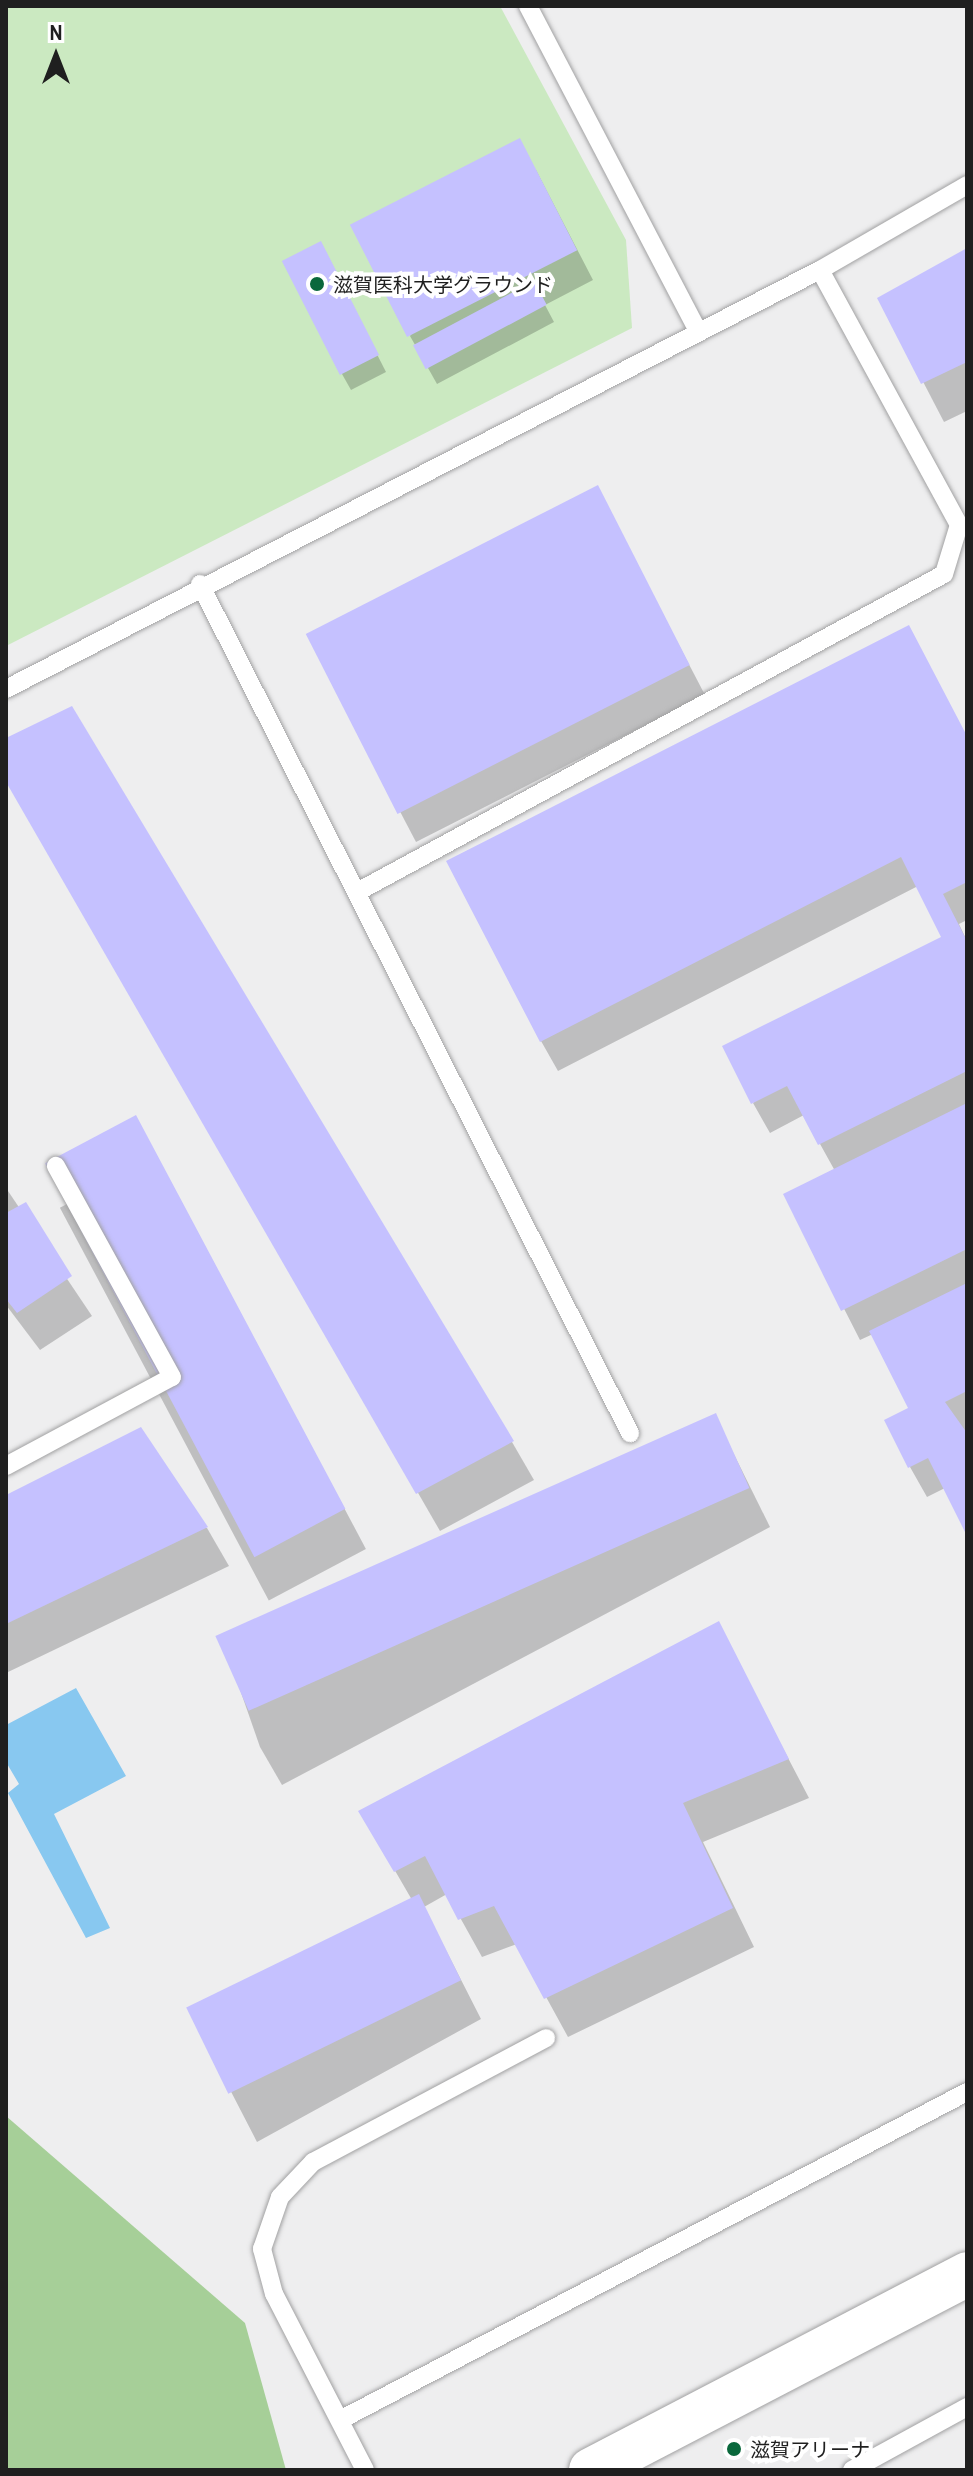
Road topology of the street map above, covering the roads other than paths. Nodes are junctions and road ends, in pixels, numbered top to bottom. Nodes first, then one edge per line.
1 (528, 6) edge
2 (967, 185) edge
3 (820, 270) junction
4 (697, 329) junction
5 (200, 584) junction
6 (6, 689) edge
7 (359, 891) junction
8 (56, 1166) dead end
9 (630, 1433) dead end
10 (6, 1466) edge
11 (546, 2038) dead end
12 (967, 2092) edge
13 (967, 2274) edge
14 (967, 2407) edge
15 (340, 2420) junction
16 (365, 2470) edge
17 (591, 2470) edge
18 (852, 2470) edge

1 - 4 lane
2 - 3 lane
3 - 4 lane
3 - 7 lane
4 - 5 lane
5 - 6 lane
5 - 7 lane
7 - 9 lane
8 - 10 lane
11 - 15 lane
12 - 15 lane
13 - 17 street
14 - 18 lane
15 - 16 lane

